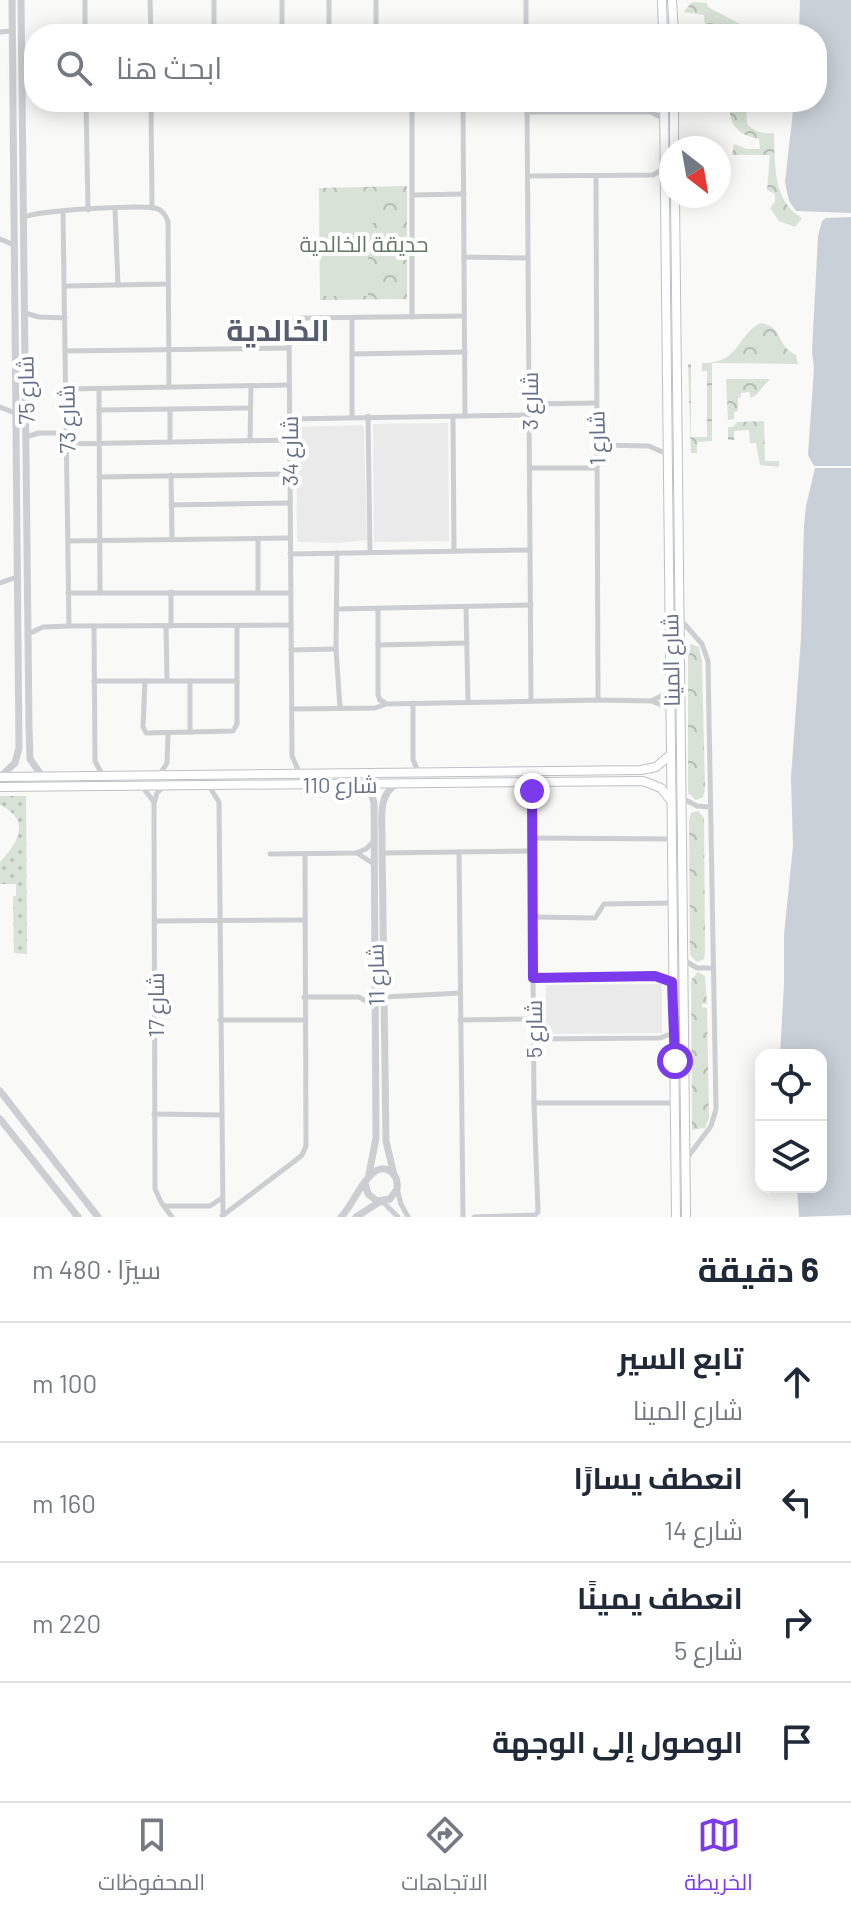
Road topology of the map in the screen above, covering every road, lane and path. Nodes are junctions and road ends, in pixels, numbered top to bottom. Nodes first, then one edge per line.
1 (12, 0) edge
2 (21, 0) edge
3 (85, 0) edge
4 (150, 0) edge
5 (214, 0) edge
6 (282, 0) edge
7 (329, 0) edge
8 (376, 0) edge
9 (526, 0) edge
10 (662, 0) edge
11 (672, 0) edge
12 (85, 24) edge
13 (151, 24) edge
14 (214, 24) edge
15 (282, 24) edge
16 (329, 24) edge
17 (376, 24) edge
18 (526, 24) edge
19 (666, 24) edge
20 (668, 24) edge
21 (12, 29) junction
22 (0, 32) edge
23 (22, 50) junction
24 (86, 112) edge
25 (151, 112) edge
26 (412, 112) edge
27 (463, 112) edge
28 (527, 112) joint
29 (651, 112) joint
30 (665, 112) edge
31 (669, 112) edge
32 (664, 119) junction
33 (664, 136) edge
34 (672, 136) edge
35 (659, 172) edge
36 (653, 175) junction
37 (529, 176) junction
38 (596, 176) junction
39 (659, 178) edge
40 (464, 194) junction
41 (14, 195) junction
42 (413, 195) junction
43 (24, 207) junction
44 (152, 208) junction
45 (665, 208) edge
46 (675, 208) edge
47 (115, 209) junction
48 (88, 210) junction
49 (41, 212) junction
50 (63, 212) junction
51 (24, 217) junction
52 (14, 234) junction
53 (0, 239) edge
54 (14, 246) junction
55 (23, 251) junction
56 (464, 257) junction
57 (528, 258) junction
58 (665, 260) junction
59 (676, 283) junction
60 (168, 284) junction
61 (118, 285) junction
62 (65, 286) junction
63 (25, 313) junction
64 (464, 316) junction
65 (39, 317) junction
66 (412, 317) junction
67 (65, 318) junction
68 (352, 318) junction
69 (25, 324) junction
70 (288, 348) junction
71 (169, 349) junction
72 (65, 351) junction
73 (465, 352) junction
74 (352, 354) junction
75 (289, 385) junction
76 (251, 386) junction
77 (169, 387) junction
78 (66, 389) junction
79 (99, 389) junction
80 (15, 401) junction
81 (595, 403) junction
82 (529, 404) junction
83 (1, 407) edge
84 (250, 408) junction
85 (170, 409) junction
86 (99, 410) junction
87 (16, 415) junction
88 (529, 415) junction
89 (368, 416) junction
90 (453, 416) junction
91 (465, 416) junction
92 (352, 417) junction
93 (289, 419) junction
94 (26, 427) junction
95 (39, 433) junction
96 (67, 433) junction
97 (26, 437) junction
98 (668, 437) junction
99 (289, 440) junction
100 (250, 441) junction
101 (170, 442) junction
102 (99, 443) junction
103 (67, 444) junction
104 (596, 445) junction
105 (649, 446) junction
106 (667, 454) junction
107 (530, 468) junction
108 (596, 468) junction
109 (289, 474) junction
110 (171, 475) junction
111 (99, 477) junction
112 (290, 503) junction
113 (171, 505) junction
114 (290, 538) junction
115 (258, 539) junction
116 (172, 540) junction
117 (68, 541) junction
118 (100, 541) junction
119 (530, 550) junction
120 (454, 551) junction
121 (370, 552) junction
122 (337, 553) junction
123 (290, 554) junction
124 (17, 577) junction
125 (2, 583) edge
126 (17, 590) junction
127 (171, 592) junction
128 (258, 592) junction
129 (68, 593) junction
130 (100, 593) junction
131 (290, 593) junction
132 (27, 597) junction
133 (531, 605) junction
134 (466, 607) junction
135 (336, 609) junction
136 (378, 609) junction
137 (679, 618) junction
138 (27, 620) junction
139 (291, 625) junction
140 (69, 626) junction
141 (168, 626) junction
142 (237, 626) junction
143 (43, 627) junction
144 (94, 627) junction
145 (28, 634) junction
146 (697, 639) junction
147 (467, 643) junction
148 (680, 644) junction
149 (378, 645) junction
150 (336, 649) junction
151 (291, 650) junction
152 (167, 680) junction
153 (670, 680) junction
154 (94, 681) junction
155 (145, 681) junction
156 (190, 681) junction
157 (237, 681) junction
158 (670, 692) junction
159 (598, 700) junction
160 (531, 701) junction
161 (652, 701) junction
162 (468, 702) junction
163 (413, 703) junction
164 (386, 704) junction
165 (340, 708) junction
166 (676, 708) junction
167 (292, 709) junction
168 (190, 732) junction
169 (168, 733) junction
170 (671, 755) junction
171 (292, 756) junction
172 (17, 758) junction
173 (30, 759) junction
174 (413, 760) junction
175 (95, 761) junction
176 (167, 763) junction
177 (651, 769) junction
178 (472, 772) junction
179 (406, 773) junction
180 (419, 773) junction
181 (282, 774) junction
182 (299, 774) junction
183 (369, 774) junction
184 (158, 775) junction
185 (174, 775) junction
186 (42, 776) junction
187 (85, 776) junction
188 (103, 776) junction
189 (0, 777) edge
190 (526, 782) junction
191 (539, 782) junction
192 (399, 783) junction
193 (436, 783) junction
194 (653, 783) junction
195 (355, 784) junction
196 (141, 785) junction
197 (209, 785) junction
198 (230, 785) junction
199 (165, 786) junction
200 (0, 787) edge
201 (533, 794) junction
202 (681, 797) junction
203 (671, 801) junction
204 (219, 802) junction
205 (154, 803) junction
206 (697, 806) junction
207 (710, 807) junction
208 (681, 815) junction
209 (671, 829) junction
210 (532, 838) junction
211 (671, 839) junction
212 (374, 840) junction
213 (532, 851) junction
214 (459, 852) junction
215 (356, 853) junction
216 (383, 853) junction
217 (270, 854) dead end
218 (305, 854) junction
219 (374, 864) junction
220 (681, 864) junction
221 (374, 893) junction
222 (672, 903) junction
223 (533, 917) junction
224 (304, 920) junction
225 (156, 921) junction
226 (221, 921) junction
227 (384, 923) junction
228 (683, 959) junction
229 (697, 968) junction
230 (713, 968) junction
231 (533, 978) junction
232 (683, 978) junction
233 (672, 982) junction
234 (375, 985) junction
235 (460, 993) junction
236 (304, 997) junction
237 (359, 997) junction
238 (385, 997) junction
239 (375, 1007) junction
240 (533, 1019) junction
241 (220, 1020) junction
242 (305, 1020) junction
243 (460, 1020) junction
244 (673, 1032) junction
245 (534, 1039) junction
246 (375, 1054) junction
247 (674, 1061) junction
248 (684, 1090) junction
249 (0, 1091) edge
250 (385, 1092) junction
251 (534, 1103) junction
252 (674, 1103) junction
253 (154, 1114) junction
254 (221, 1115) junction
255 (0, 1119) edge
256 (685, 1132) junction
257 (704, 1135) junction
258 (685, 1161) junction
259 (394, 1175) junction
260 (367, 1178) junction
261 (397, 1189) junction
262 (222, 1198) junction
263 (382, 1201) junction
264 (237, 1205) junction
265 (163, 1206) junction
266 (222, 1216) edge
267 (409, 1216) edge
268 (78, 1217) edge
269 (98, 1217) edge
270 (172, 1217) edge
271 (341, 1217) edge
272 (356, 1217) edge
273 (398, 1217) edge
274 (463, 1217) edge
275 (474, 1217) edge
276 (676, 1217) edge
277 (686, 1217) edge

1 - 21 street, شارع 75
2 - 23 street, شارع 75
3 - 12 street
4 - 13 street
5 - 14 street
6 - 15 street
7 - 16 street
8 - 17 street
9 - 18 street
10 - 19 main road
11 - 20 main road
21 - 22 street
21 - 23 street
21 - 41 street, شارع 75
23 - 43 street, شارع 75
24 - 48 street
25 - 44 street
26 - 42 street
27 - 40 street
28 - 29 street
28 - 37 street, شارع 3
29 - 32 street
30 - 32 main road, شارع المينا
31 - 34 main road
32 - 33 main road, شارع المينا
35 - 36 street
36 - 38 street
36 - 39 street
37 - 38 street
37 - 57 street, شارع 3
38 - 81 street, شارع 1
40 - 42 street
40 - 56 street
41 - 51 street
41 - 52 street, شارع 75
42 - 66 street
43 - 49 street
43 - 51 street, شارع 75
44 - 47 street
44 - 60 street
45 - 58 main road, شارع المينا
46 - 59 main road, شارع المينا
47 - 48 street
47 - 61 street
48 - 50 street
49 - 50 street
49 - 51 street
50 - 62 street, شارع 73
51 - 55 street, شارع 75
52 - 53 street
52 - 54 street, شارع 75
52 - 55 street
53 - 54 street
54 - 80 street, شارع 75
55 - 63 street, شارع 75
56 - 57 street
56 - 64 street
57 - 82 street, شارع 3
58 - 59 main road
58 - 98 main road, شارع المينا
59 - 137 main road, شارع المينا
60 - 61 street
60 - 71 street
61 - 62 street
62 - 67 street, شارع 73
63 - 65 street
63 - 69 street, شارع 75
64 - 66 street
64 - 73 street
65 - 67 street
65 - 69 street
66 - 68 street
67 - 72 street, شارع 73
68 - 70 street
68 - 74 street
69 - 94 street, شارع 75
70 - 71 street
70 - 75 street, شارع 34
71 - 72 street
71 - 77 street
72 - 78 street, شارع 73
73 - 74 street
73 - 91 street
74 - 92 street
75 - 76 street
75 - 93 street, شارع 34
76 - 77 street
76 - 84 street
77 - 79 street
78 - 79 street
78 - 96 street, شارع 73
79 - 86 street
80 - 83 street
80 - 87 street, شارع 75
81 - 82 street
81 - 104 street, شارع 1
82 - 88 street, شارع 3
83 - 87 street
84 - 85 street
84 - 100 street
85 - 86 street
85 - 101 street
86 - 102 street
87 - 97 street
87 - 124 street, شارع 75
88 - 91 street
88 - 107 street, شارع 3
89 - 90 street
89 - 92 street
89 - 121 street
90 - 91 street
90 - 120 street
92 - 93 street
93 - 99 street, شارع 34
94 - 95 street
94 - 97 street, شارع 75
95 - 96 street
95 - 97 street
96 - 103 street, شارع 73
97 - 132 street, شارع 75
98 - 105 street
98 - 106 main road, شارع المينا
99 - 100 street
99 - 109 street, شارع 34
100 - 101 street
101 - 102 street
102 - 103 street
102 - 111 street
103 - 117 street, شارع 73
104 - 105 street
104 - 108 street, شارع 1
105 - 106 street
106 - 153 main road, شارع المينا
107 - 108 street
107 - 119 street, شارع 3
108 - 159 street, شارع 1
109 - 110 street
109 - 112 street, شارع 34
110 - 111 street
110 - 113 street
111 - 118 street
112 - 113 street
112 - 114 street, شارع 34
113 - 116 street
114 - 115 street
114 - 123 street, شارع 34
115 - 116 street
115 - 128 street
116 - 118 street
117 - 118 street
117 - 129 street, شارع 73
118 - 130 street
119 - 120 street
119 - 133 street, شارع 3
120 - 121 street
121 - 122 street
122 - 123 street
122 - 135 street
123 - 131 street, شارع 34
124 - 125 street
124 - 126 street, شارع 75
124 - 132 street
125 - 126 street
126 - 172 street, شارع 75
127 - 128 street
127 - 130 street
127 - 141 street
128 - 131 street
129 - 130 street
129 - 140 street, شارع 73
131 - 139 street, شارع 34
132 - 138 street, شارع 75
133 - 134 street
133 - 160 street, شارع 3
134 - 136 street
134 - 147 street
135 - 136 street
135 - 150 street
136 - 149 street
137 - 146 street
137 - 148 main road, شارع المينا
138 - 143 street
138 - 145 street, شارع 75
139 - 142 street
139 - 151 street, شارع 34
140 - 143 street
140 - 144 street
141 - 142 street
141 - 144 street
141 - 152 street
142 - 157 street
143 - 145 street
144 - 154 street
145 - 173 street, شارع 75
146 - 148 street
146 - 207 street
147 - 149 street
147 - 162 street
148 - 166 main road, شارع المينا
149 - 164 street
150 - 151 street
150 - 165 street
151 - 167 street, شارع 34
152 - 155 street
152 - 156 street
153 - 158 main road, شارع المينا
153 - 166 main road
154 - 155 street
154 - 175 street
155 - 169 street
156 - 157 street
156 - 168 street
157 - 168 street
158 - 161 street
158 - 166 main road, شارع المينا
159 - 160 street
159 - 161 street
160 - 162 street
161 - 166 street
162 - 163 street
163 - 164 street
163 - 174 street
164 - 165 street
165 - 167 street
166 - 170 main road, شارع المينا
166 - 202 main road, شارع المينا
167 - 171 street, شارع 34
168 - 169 street
169 - 176 street
170 - 177 main road
170 - 203 main road, شارع المينا
171 - 181 street, شارع 34
171 - 182 street, شارع 34
172 - 173 street
172 - 189 street
173 - 186 street
174 - 179 street
174 - 180 street
175 - 187 street
175 - 188 street
176 - 184 street
176 - 185 street
177 - 178 main road, شارع 110
177 - 194 main road
178 - 180 main road, شارع 110
178 - 193 main road
179 - 180 main road, شارع 110
179 - 183 main road, شارع 110
181 - 182 main road, شارع 110
181 - 185 main road, شارع 110
182 - 183 main road, شارع 110
183 - 195 main road
184 - 185 main road, شارع 110
184 - 188 main road, شارع 110
186 - 187 main road, شارع 110
186 - 189 main road, شارع 110
187 - 188 main road, شارع 110
190 - 191 main road, شارع 110
190 - 193 main road, شارع 110
190 - 201 street
191 - 194 main road, شارع 110
191 - 201 street, شارع 5
192 - 193 main road, شارع 110
192 - 195 main road, شارع 110
192 - 216 street, شارع 11
194 - 203 main road
195 - 198 main road, شارع 110
195 - 212 street, شارع 11
196 - 199 main road, شارع 110
196 - 200 main road, شارع 110
196 - 205 street
197 - 198 main road, شارع 110
197 - 199 main road, شارع 110
197 - 204 street
198 - 204 street
199 - 205 street
201 - 210 street, شارع 5
202 - 206 street
202 - 208 main road, شارع المينا
203 - 209 main road, شارع المينا
204 - 226 street
205 - 225 street, شارع 17
206 - 207 street
206 - 208 street
207 - 230 street
208 - 220 main road, شارع المينا
209 - 211 main road, شارع المينا
209 - 220 main road
210 - 211 street
210 - 213 street, شارع 5
211 - 222 main road, شارع المينا
212 - 215 street
212 - 219 street, شارع 11
213 - 214 street
213 - 223 street, شارع 5
214 - 216 street
214 - 235 street
215 - 218 street
215 - 219 street
216 - 227 street, شارع 11
217 - 218 street
218 - 224 street
219 - 221 street, شارع 11
220 - 228 main road, شارع المينا
221 - 227 street
221 - 234 street, شارع 11
222 - 223 street
222 - 233 main road, شارع المينا
223 - 231 street, شارع 5
224 - 226 street
224 - 236 street
225 - 226 street
225 - 253 street, شارع 17
226 - 241 street
227 - 238 street, شارع 11
228 - 229 street
228 - 232 main road, شارع المينا
229 - 230 street
229 - 232 street
230 - 257 street
231 - 233 street
231 - 240 street, شارع 5
232 - 248 main road, شارع المينا
233 - 244 main road, شارع المينا
234 - 237 street
234 - 239 street, شارع 11
235 - 238 street
235 - 243 street
236 - 237 street
236 - 242 street
237 - 239 street
238 - 250 street, شارع 11
239 - 246 street, شارع 11
240 - 243 street
240 - 245 street, شارع 5
241 - 242 street
241 - 254 street
242 - 264 street
243 - 274 street
244 - 245 street
244 - 247 main road, شارع المينا
245 - 251 street, شارع 5
246 - 250 street
246 - 260 street, شارع 11
247 - 248 main road
247 - 252 main road, شارع المينا
248 - 256 main road, شارع المينا
249 - 269 street
250 - 259 street, شارع 11
251 - 252 street
251 - 275 street, شارع 5
252 - 276 main road, شارع المينا
253 - 254 street
253 - 265 street, شارع 17
254 - 262 street
255 - 268 street
256 - 257 street
256 - 258 main road, شارع المينا
257 - 258 street
258 - 277 main road, شارع المينا
259 - 260 street
259 - 261 street
260 - 263 street
260 - 271 street
261 - 263 street
261 - 267 street
262 - 264 street
262 - 265 street
262 - 266 street
263 - 272 street
263 - 273 street
264 - 266 street
265 - 270 street

